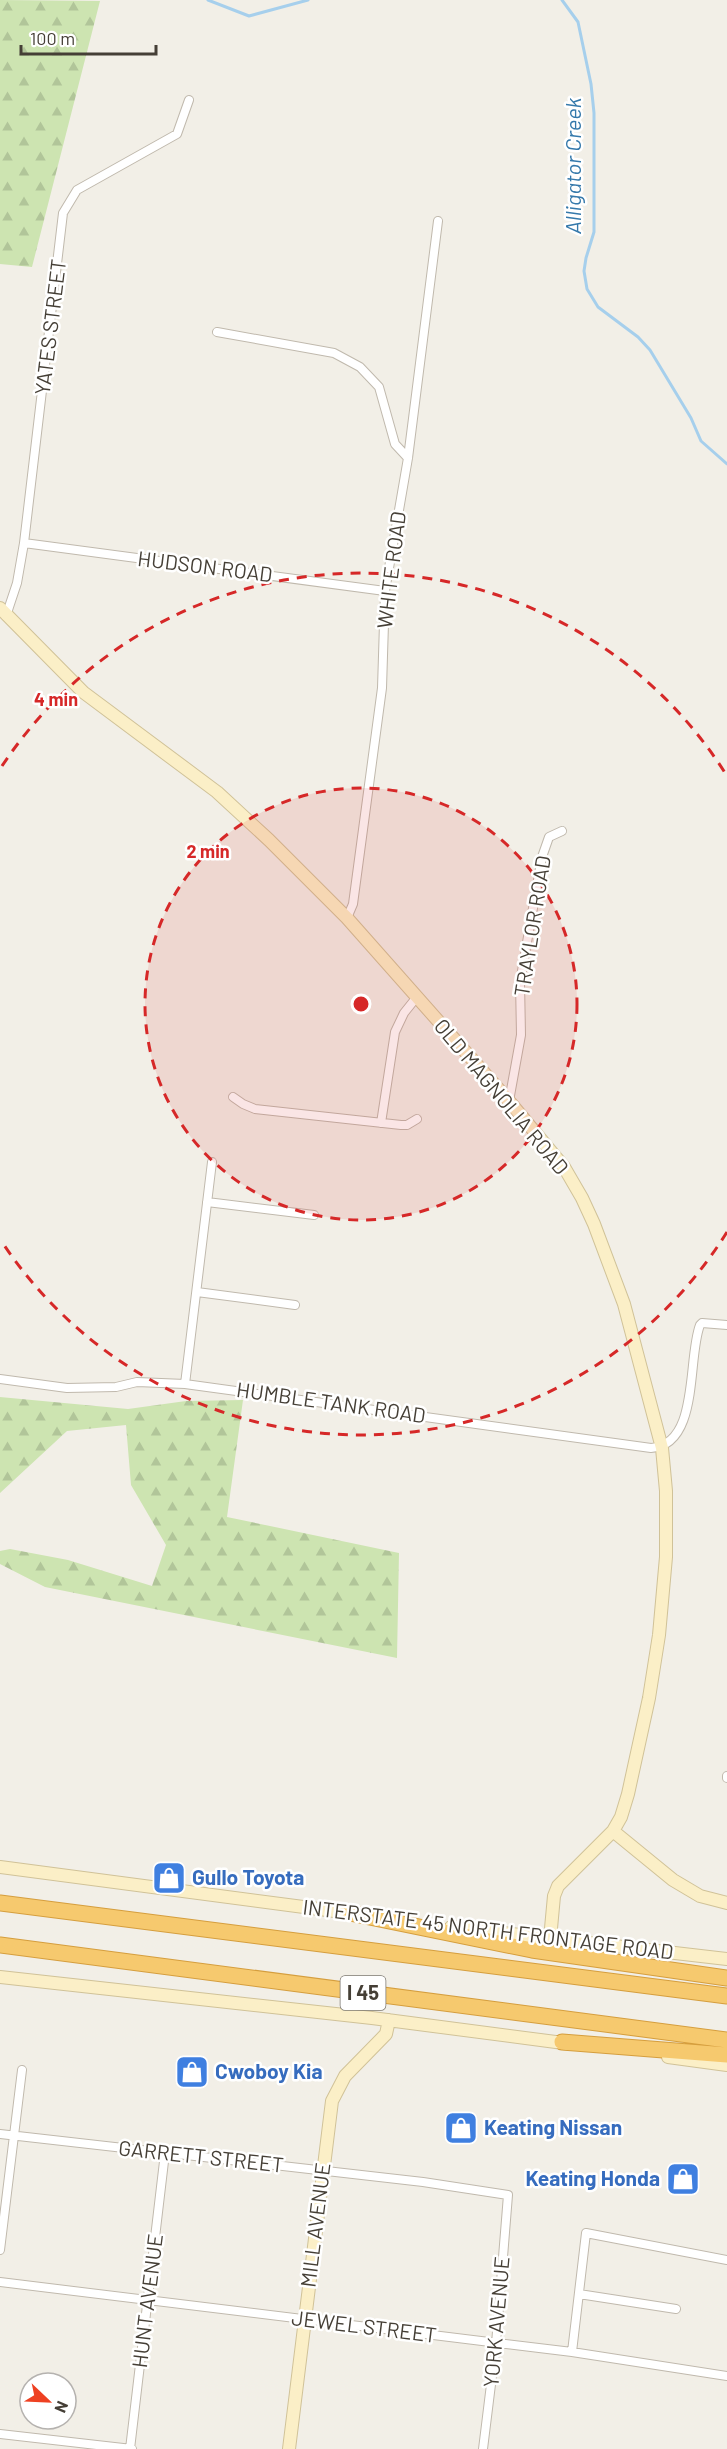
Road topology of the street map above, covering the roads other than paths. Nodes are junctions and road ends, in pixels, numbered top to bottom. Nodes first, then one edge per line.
1 (189, 100) dead end
2 (438, 221) dead end
3 (217, 332) dead end
4 (408, 458) junction
5 (24, 543) junction
6 (385, 591) junction
7 (3, 612) edge
8 (562, 831) dead end
9 (347, 918) junction
10 (416, 998) junction
11 (233, 1096) dead end
12 (509, 1101) junction
13 (417, 1119) dead end
14 (381, 1123) junction
15 (212, 1162) dead end
16 (207, 1202) junction
17 (314, 1215) dead end
18 (197, 1292) junction
19 (296, 1305) dead end
20 (727, 1325) edge
21 (0, 1379) edge
22 (185, 1384) junction
23 (662, 1448) junction
24 (613, 1831) junction
25 (0, 1867) edge
26 (0, 1903) edge
27 (727, 1903) edge
28 (350, 1913) junction
29 (550, 1939) junction
30 (0, 1945) edge
31 (727, 1959) edge
32 (0, 1977) edge
33 (727, 1978) edge
34 (727, 1996) edge
35 (389, 2020) junction
36 (727, 2040) edge
37 (562, 2042) junction
38 (727, 2055) edge
39 (727, 2065) edge
40 (22, 2070) dead end
41 (0, 2134) edge
42 (14, 2136) junction
43 (165, 2153) junction
44 (322, 2170) junction
45 (508, 2195) joint
46 (0, 2250) edge
47 (727, 2260) edge
48 (0, 2282) edge
49 (579, 2294) junction
50 (148, 2300) junction
51 (676, 2309) dead end
52 (305, 2319) junction
53 (496, 2344) junction
54 (572, 2352) junction
55 (727, 2376) edge
56 (0, 2434) edge
57 (131, 2449) edge
58 (289, 2449) edge
59 (483, 2449) edge

1 - 5 street, YATES STREET
2 - 4 street, WHITE ROAD
3 - 4 street
4 - 6 street, WHITE ROAD
5 - 6 street, HUDSON ROAD
5 - 7 street, YATES STREET
6 - 9 street, WHITE ROAD
7 - 9 street, OLD MAGNOLIA ROAD
8 - 12 street, TRAYLOR ROAD
9 - 10 street, OLD MAGNOLIA ROAD
10 - 12 street, OLD MAGNOLIA ROAD
10 - 14 street
11 - 14 street
12 - 23 street, OLD MAGNOLIA ROAD
13 - 14 street
15 - 16 street
16 - 17 street
16 - 18 street
18 - 19 street
18 - 22 street
20 - 23 street
21 - 22 street, HUMBLE TANK ROAD
22 - 23 street, HUMBLE TANK ROAD
23 - 24 street, OLD MAGNOLIA ROAD
24 - 27 street
24 - 29 street
25 - 28 street, INTERSTATE 45 NORTH FRONTAGE ROAD
26 - 34 highway, I 45
28 - 29 street, INTERSTATE 45 NORTH FRONTAGE ROAD
28 - 33 highway
29 - 31 street, INTERSTATE 45 NORTH FRONTAGE ROAD
30 - 36 highway, I 45
32 - 35 street
35 - 37 street
35 - 44 street, MILL AVENUE
37 - 38 highway
37 - 39 street
40 - 42 street
41 - 42 street, GARRETT STREET
42 - 43 street, GARRETT STREET
42 - 46 street
43 - 44 street, GARRETT STREET
43 - 50 street, HUNT AVENUE
44 - 45 street, GARRETT STREET
44 - 52 street, MILL AVENUE
45 - 53 street, YORK AVENUE
47 - 49 street
48 - 50 street, JEWEL STREET
49 - 51 street
49 - 54 street
50 - 52 street, JEWEL STREET
50 - 57 street, HUNT AVENUE
52 - 53 street, JEWEL STREET
52 - 58 street, MILL AVENUE
53 - 54 street, JEWEL STREET
53 - 59 street, YORK AVENUE
54 - 55 street, JEWEL STREET
56 - 57 street

